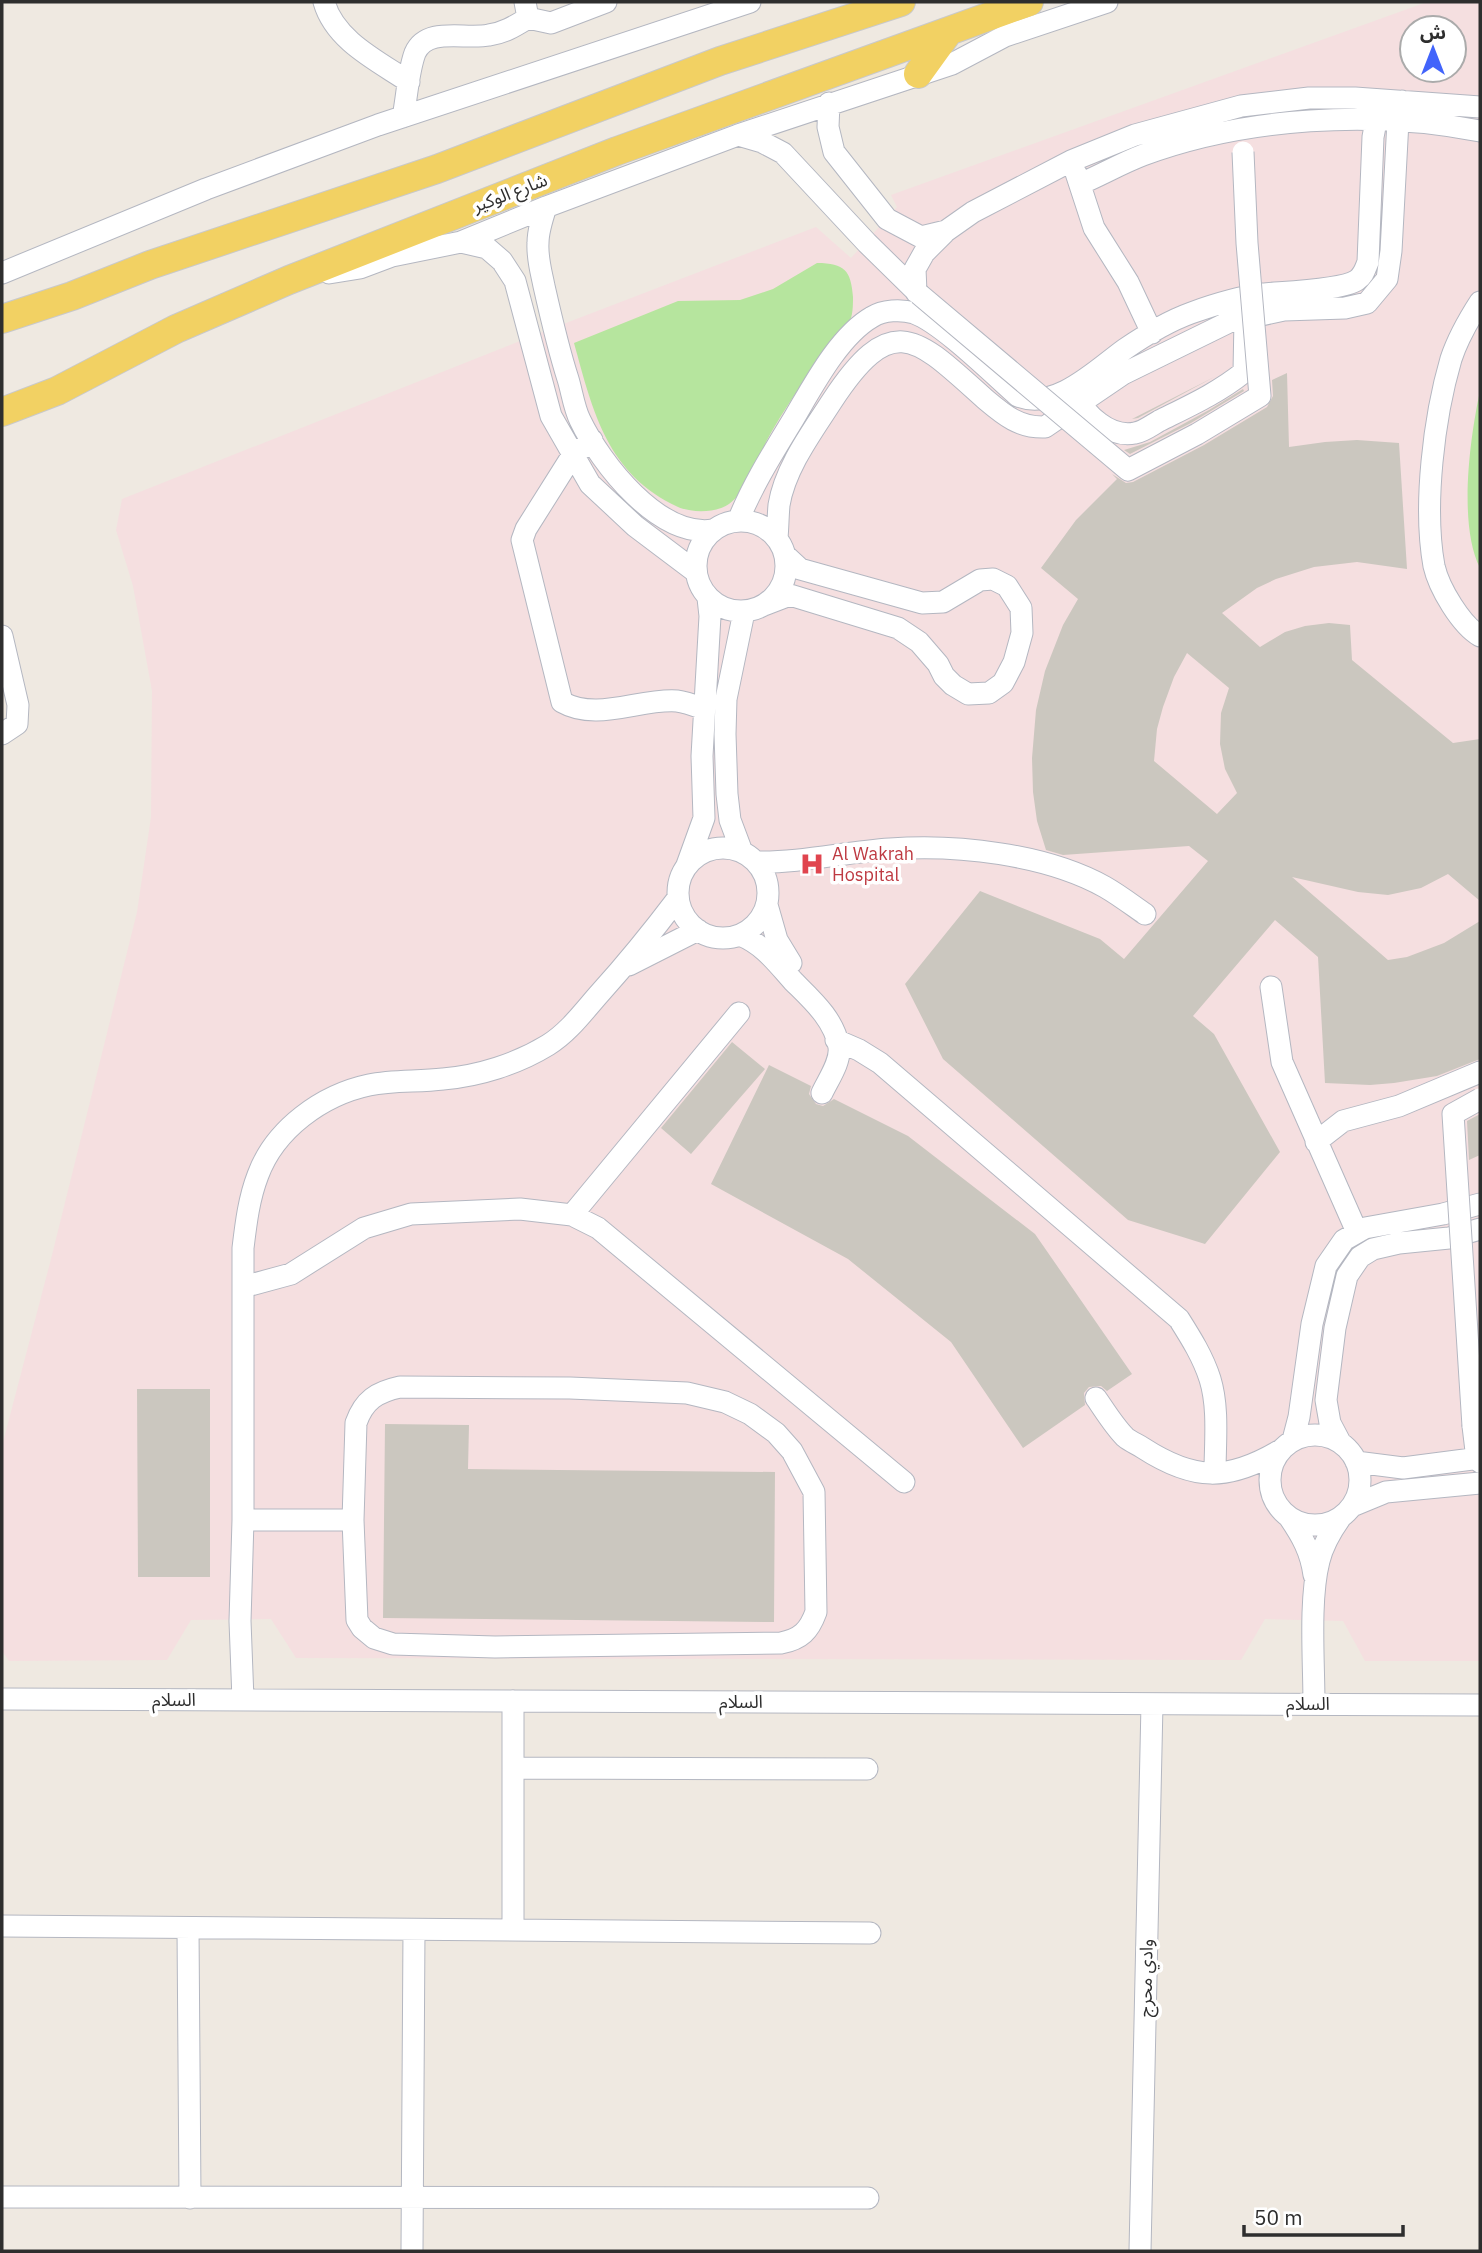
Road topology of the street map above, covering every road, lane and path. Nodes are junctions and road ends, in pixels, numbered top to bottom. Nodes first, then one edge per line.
1 (324, 2) edge
2 (606, 2) edge
3 (750, 2) edge
4 (899, 2) edge
5 (1029, 2) edge
6 (1107, 2) edge
7 (526, 10) edge
8 (949, 31) junction
9 (918, 74) junction
10 (410, 82) junction
11 (1380, 100) junction
12 (829, 103) junction
13 (1241, 106) junction
14 (1480, 107) edge
15 (1400, 111) junction
16 (403, 117) junction
17 (1375, 121) junction
18 (1241, 129) junction
19 (1480, 131) edge
20 (738, 135) junction
21 (1072, 161) junction
22 (1080, 184) junction
23 (546, 207) junction
24 (946, 231) junction
25 (461, 242) junction
26 (2, 273) edge
27 (289, 280) junction
28 (917, 293) junction
29 (1480, 302) edge
30 (2, 319) edge
31 (1245, 319) junction
32 (1153, 333) junction
33 (1076, 396) junction
34 (2, 412) edge
35 (592, 440) junction
36 (572, 456) junction
37 (738, 521) junction
38 (713, 530) junction
39 (782, 547) junction
40 (696, 572) junction
41 (708, 598) junction
42 (764, 606) junction
43 (744, 612) junction
44 (2, 636) edge
45 (1480, 636) edge
46 (704, 709) junction
47 (2, 734) edge
48 (749, 857) junction
49 (808, 859) junction
50 (687, 865) junction
51 (768, 897) junction
52 (678, 898) junction
53 (1145, 914) dead end
54 (698, 930) junction
55 (740, 935) junction
56 (624, 968) junction
57 (1271, 987) dead end
58 (807, 992) junction
59 (739, 1013) dead end
60 (836, 1040) junction
61 (1480, 1072) edge
62 (817, 1090) dead end
63 (1480, 1099) edge
64 (1317, 1142) junction
65 (1480, 1204) edge
66 (572, 1214) junction
67 (1480, 1229) edge
68 (1357, 1232) junction
69 (243, 1287) junction
70 (1101, 1394) dead end
71 (1340, 1442) junction
72 (1286, 1445) junction
73 (1479, 1460) edge
74 (1356, 1461) junction
75 (1222, 1473) junction
76 (904, 1482) dead end
77 (1480, 1483) edge
78 (1282, 1510) junction
79 (1346, 1511) junction
80 (243, 1520) junction
81 (352, 1520) junction
82 (1315, 1584) junction
83 (2, 1699) edge
84 (243, 1700) junction
85 (513, 1701) junction
86 (1314, 1703) junction
87 (1152, 1704) junction
88 (1480, 1705) edge
89 (513, 1768) junction
90 (867, 1769) dead end
91 (2, 1926) edge
92 (188, 1928) junction
93 (414, 1930) junction
94 (513, 1930) junction
95 (870, 1933) dead end
96 (2, 2197) edge
97 (190, 2199) junction
98 (412, 2199) junction
99 (868, 2199) dead end
100 (412, 2251) edge
101 (1140, 2251) edge

1 - 10 street
2 - 7 street
3 - 16 street
4 - 30 main road
5 - 8 main road, شارع الوكير
6 - 9 street
7 - 10 street
8 - 9 main road
8 - 27 main road, شارع الوكير
9 - 12 street
10 - 16 street
11 - 13 street
11 - 15 street
11 - 17 street
12 - 20 street
12 - 24 street
13 - 18 street
13 - 21 street
14 - 15 street
15 - 17 street
15 - 19 street
15 - 31 street
16 - 26 street
17 - 18 street
17 - 32 street
18 - 22 street
18 - 28 street, bridge
20 - 23 street
20 - 28 street
21 - 22 street
21 - 24 street
22 - 32 street
23 - 25 street
23 - 35 street
24 - 28 street
25 - 27 street
25 - 36 street
27 - 34 main road, شارع الوكير
29 - 45 street
31 - 33 street
31 - 33 street
32 - 33 street
33 - 37 street
33 - 39 street
35 - 36 street
35 - 38 street
36 - 40 street
36 - 46 street
37 - 38 street
37 - 39 street
38 - 40 street
39 - 42 street
39 - 42 street
40 - 41 street
41 - 43 street
41 - 46 street
42 - 43 street
43 - 48 street
44 - 47 street
46 - 50 street
48 - 49 street
48 - 50 street
48 - 51 street
49 - 51 street
49 - 53 street
50 - 52 street
51 - 55 street
51 - 58 street
52 - 54 street
52 - 56 street
54 - 55 street
54 - 56 street
55 - 58 street
56 - 69 street
57 - 64 street
58 - 60 street
59 - 66 street
60 - 62 street
60 - 75 street
61 - 64 street
63 - 73 street, bridge
64 - 68 street
65 - 68 street
66 - 69 street
66 - 76 street
67 - 71 street
68 - 72 street
69 - 80 street
70 - 75 street
71 - 72 street
71 - 74 street
72 - 75 street
72 - 78 street
73 - 74 street
74 - 79 street
75 - 78 street
77 - 79 street
78 - 79 street
78 - 82 street
79 - 82 street
80 - 81 street
80 - 84 street
81 - 81 street
82 - 86 street
83 - 84 street, السلام
84 - 85 street, السلام
85 - 87 street, السلام
85 - 89 street
86 - 87 street, السلام
86 - 88 street, السلام
87 - 101 street, وادي محرج
89 - 90 street
89 - 94 street
91 - 92 street
92 - 93 street
92 - 97 street
93 - 94 street
93 - 98 street
94 - 95 street
96 - 97 street
97 - 98 street
98 - 99 street
98 - 100 street

